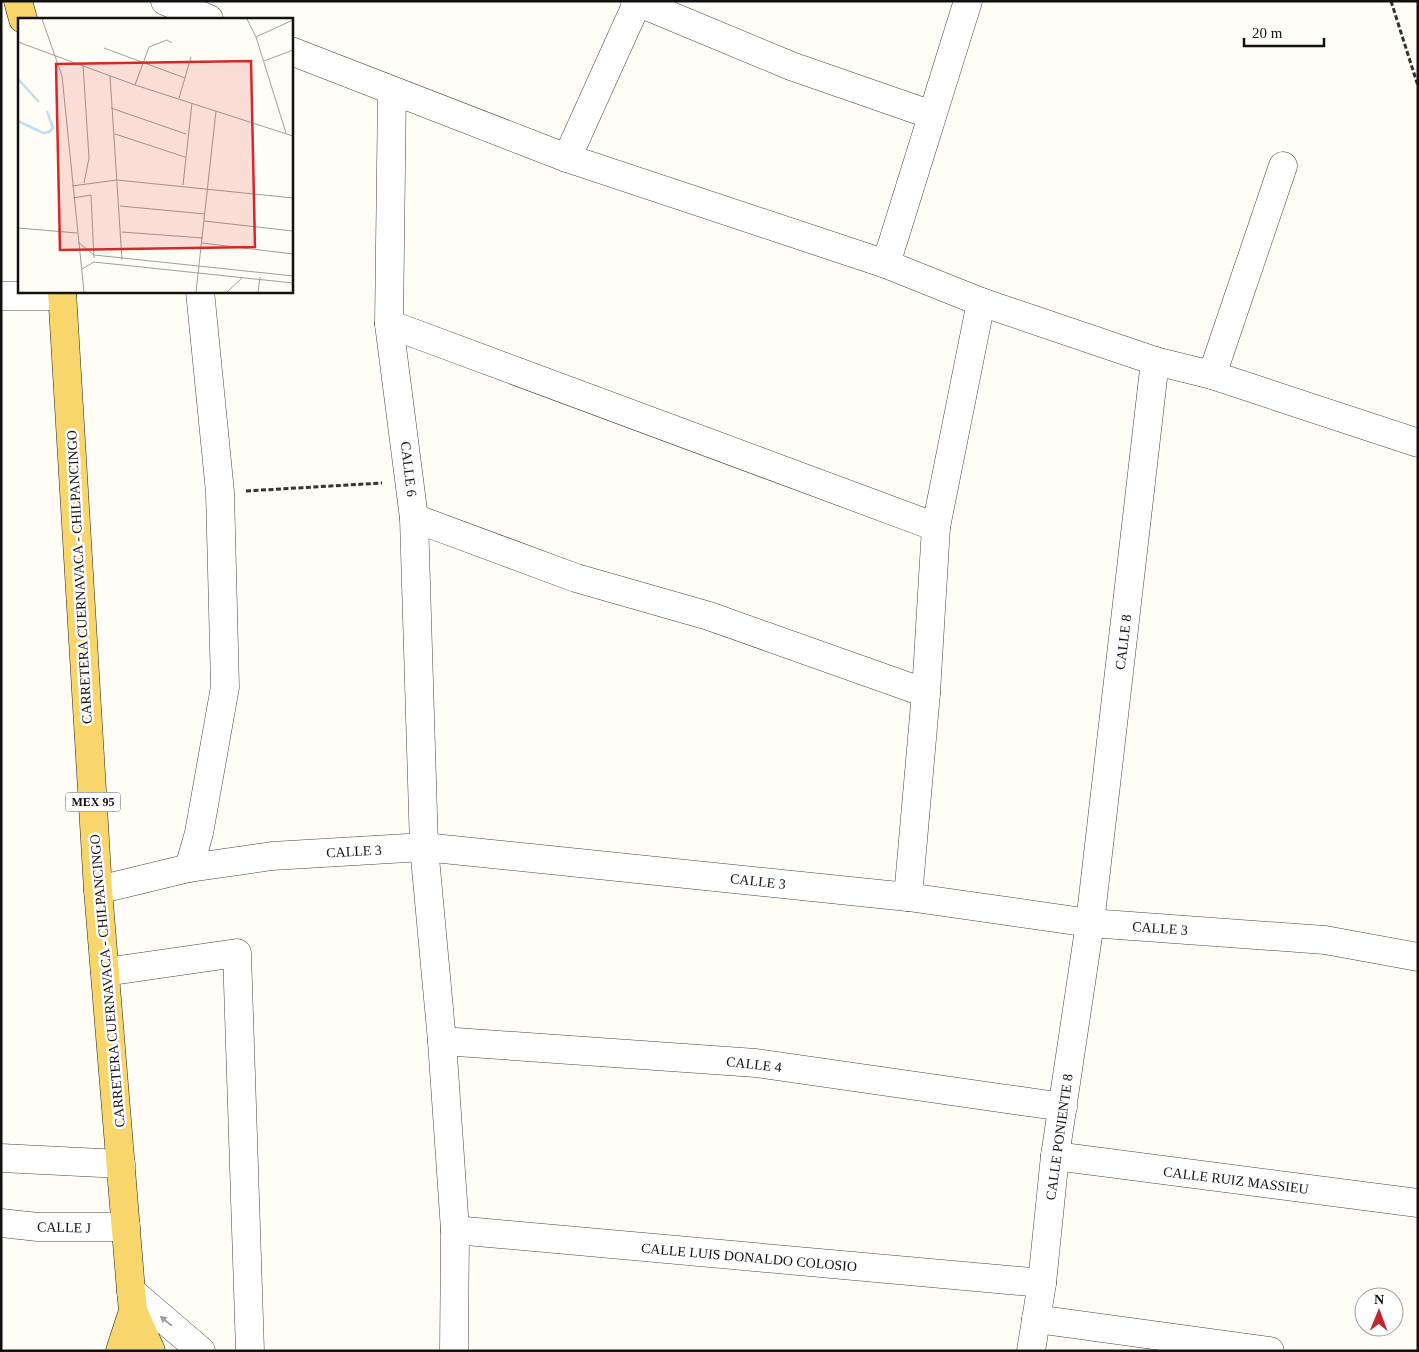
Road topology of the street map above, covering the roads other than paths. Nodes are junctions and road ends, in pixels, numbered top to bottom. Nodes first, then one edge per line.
1 (18, 1) edge
2 (165, 1) edge
3 (968, 1) edge
4 (637, 2) edge
5 (196, 16) edge
6 (23, 18) edge
7 (292, 51) edge
8 (392, 91) junction
9 (932, 115) junction
10 (567, 158) junction
11 (1283, 166) dead end
12 (886, 264) junction
13 (200, 292) edge
14 (62, 294) edge
15 (1, 296) edge
16 (981, 302) junction
17 (389, 324) junction
18 (1155, 361) junction
19 (1212, 375) junction
20 (1418, 443) edge
21 (414, 518) junction
22 (936, 527) junction
23 (926, 693) junction
24 (424, 847) junction
25 (189, 868) junction
26 (98, 890) junction
27 (908, 897) junction
28 (1090, 923) junction
29 (1418, 956) edge
30 (105, 972) junction
31 (442, 1040) junction
32 (1063, 1107) junction
33 (1055, 1156) junction
34 (1, 1158) edge
35 (122, 1164) junction
36 (1418, 1203) edge
37 (1, 1223) edge
38 (126, 1227) junction
39 (455, 1230) junction
40 (1042, 1283) junction
41 (132, 1301) junction
42 (1036, 1319) junction
43 (120, 1351) edge
44 (151, 1351) edge
45 (201, 1351) edge
46 (250, 1351) edge
47 (454, 1351) edge
48 (1031, 1351) edge
49 (1270, 1351) edge

1 - 6 main road
2 - 5 street
3 - 9 street
4 - 9 street
4 - 10 street
7 - 8 street
8 - 10 street
8 - 17 street, CALLE 6
9 - 12 street
10 - 12 street
11 - 19 street
12 - 16 street
13 - 25 street
14 - 15 street
14 - 26 main road, CARRETERA CUERNAVACA - CHILPANCINGO / MEX 95
16 - 18 street
16 - 22 street
17 - 21 street, CALLE 6
17 - 22 street
18 - 19 street
18 - 28 street, CALLE 8
19 - 20 street
21 - 23 street
21 - 24 street, CALLE 6
22 - 23 street
23 - 27 street
24 - 25 street, CALLE 3
24 - 27 street, CALLE 3
24 - 31 street, CALLE 6
25 - 26 street, CALLE 3
26 - 30 main road, CARRETERA CUERNAVACA - CHILPANCINGO / MEX 95
27 - 28 street, CALLE 3
28 - 29 street, CALLE 3
28 - 32 street, CALLE PONIENTE 8
30 - 35 main road, CARRETERA CUERNAVACA - CHILPANCINGO / MEX 95
30 - 46 street
31 - 32 street, CALLE 4
31 - 39 street, CALLE 6
32 - 33 street, CALLE PONIENTE 8
33 - 36 street, CALLE RUIZ MASSIEU
33 - 40 street, CALLE PONIENTE 8
34 - 35 street
35 - 38 main road, CARRETERA CUERNAVACA - CHILPANCINGO / MEX 95
37 - 38 street, CALLE J
38 - 41 main road, CARRETERA CUERNAVACA - CHILPANCINGO / MEX 95
39 - 40 street, CALLE LUIS DONALDO COLOSIO
39 - 47 street, CALLE 6
40 - 42 street, CALLE PONIENTE 8
41 - 43 main road, CARRETERA CUERNAVACA - CHILPANCINGO / MEX 95
41 - 44 main road, CARRETERA CUERNAVACA - CHILPANCINGO / MEX 95
45 -> 41 street
42 - 48 street, CALLE PONIENTE 8
42 - 49 street

